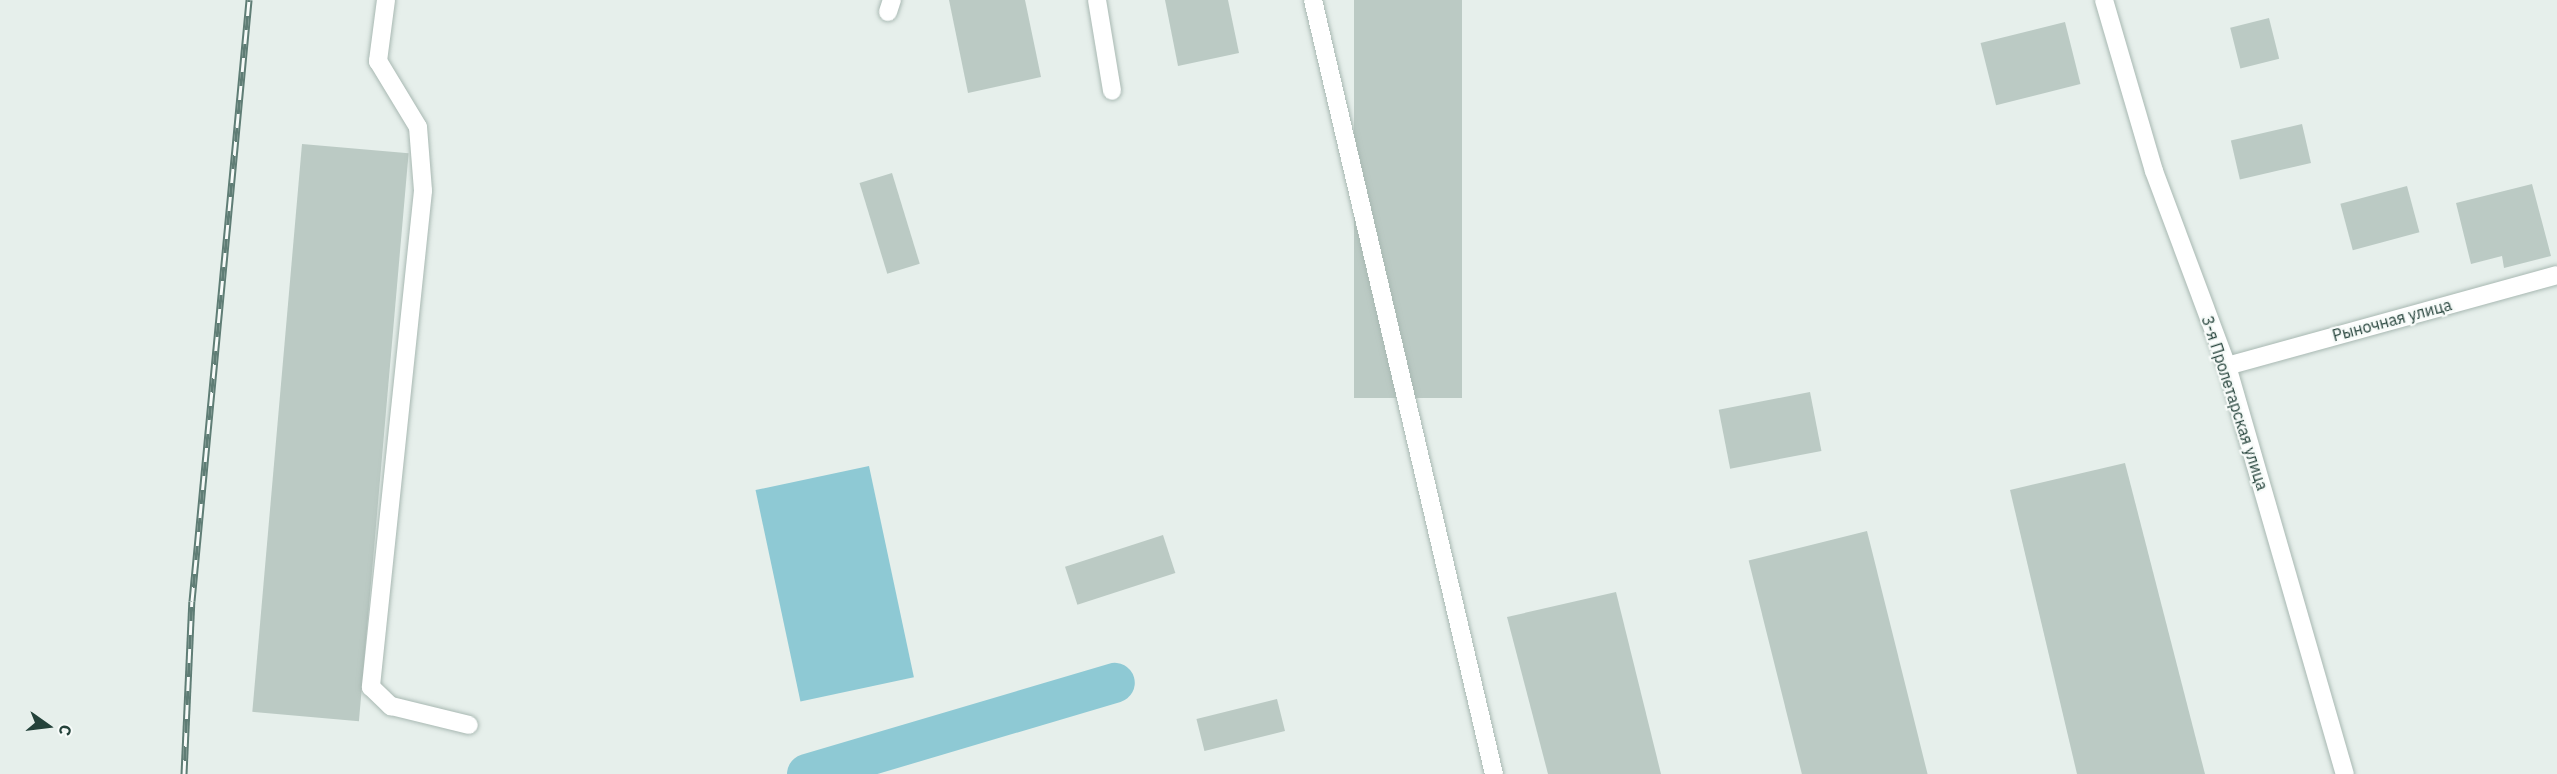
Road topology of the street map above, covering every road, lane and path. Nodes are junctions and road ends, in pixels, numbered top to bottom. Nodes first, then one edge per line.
1 (386, 0) edge
2 (1097, 0) edge
3 (1313, 0) edge
4 (2104, 0) edge
5 (1112, 91) dead end
6 (2557, 275) edge
7 (2226, 366) junction
8 (469, 725) dead end
9 (1494, 774) edge
10 (2345, 774) edge

1 - 8 street
2 - 5 street
3 - 9 street
4 - 7 street, 3-я Пролетарская улица
6 - 7 street, Рыночная улица
7 - 10 street, 3-я Пролетарская улица

